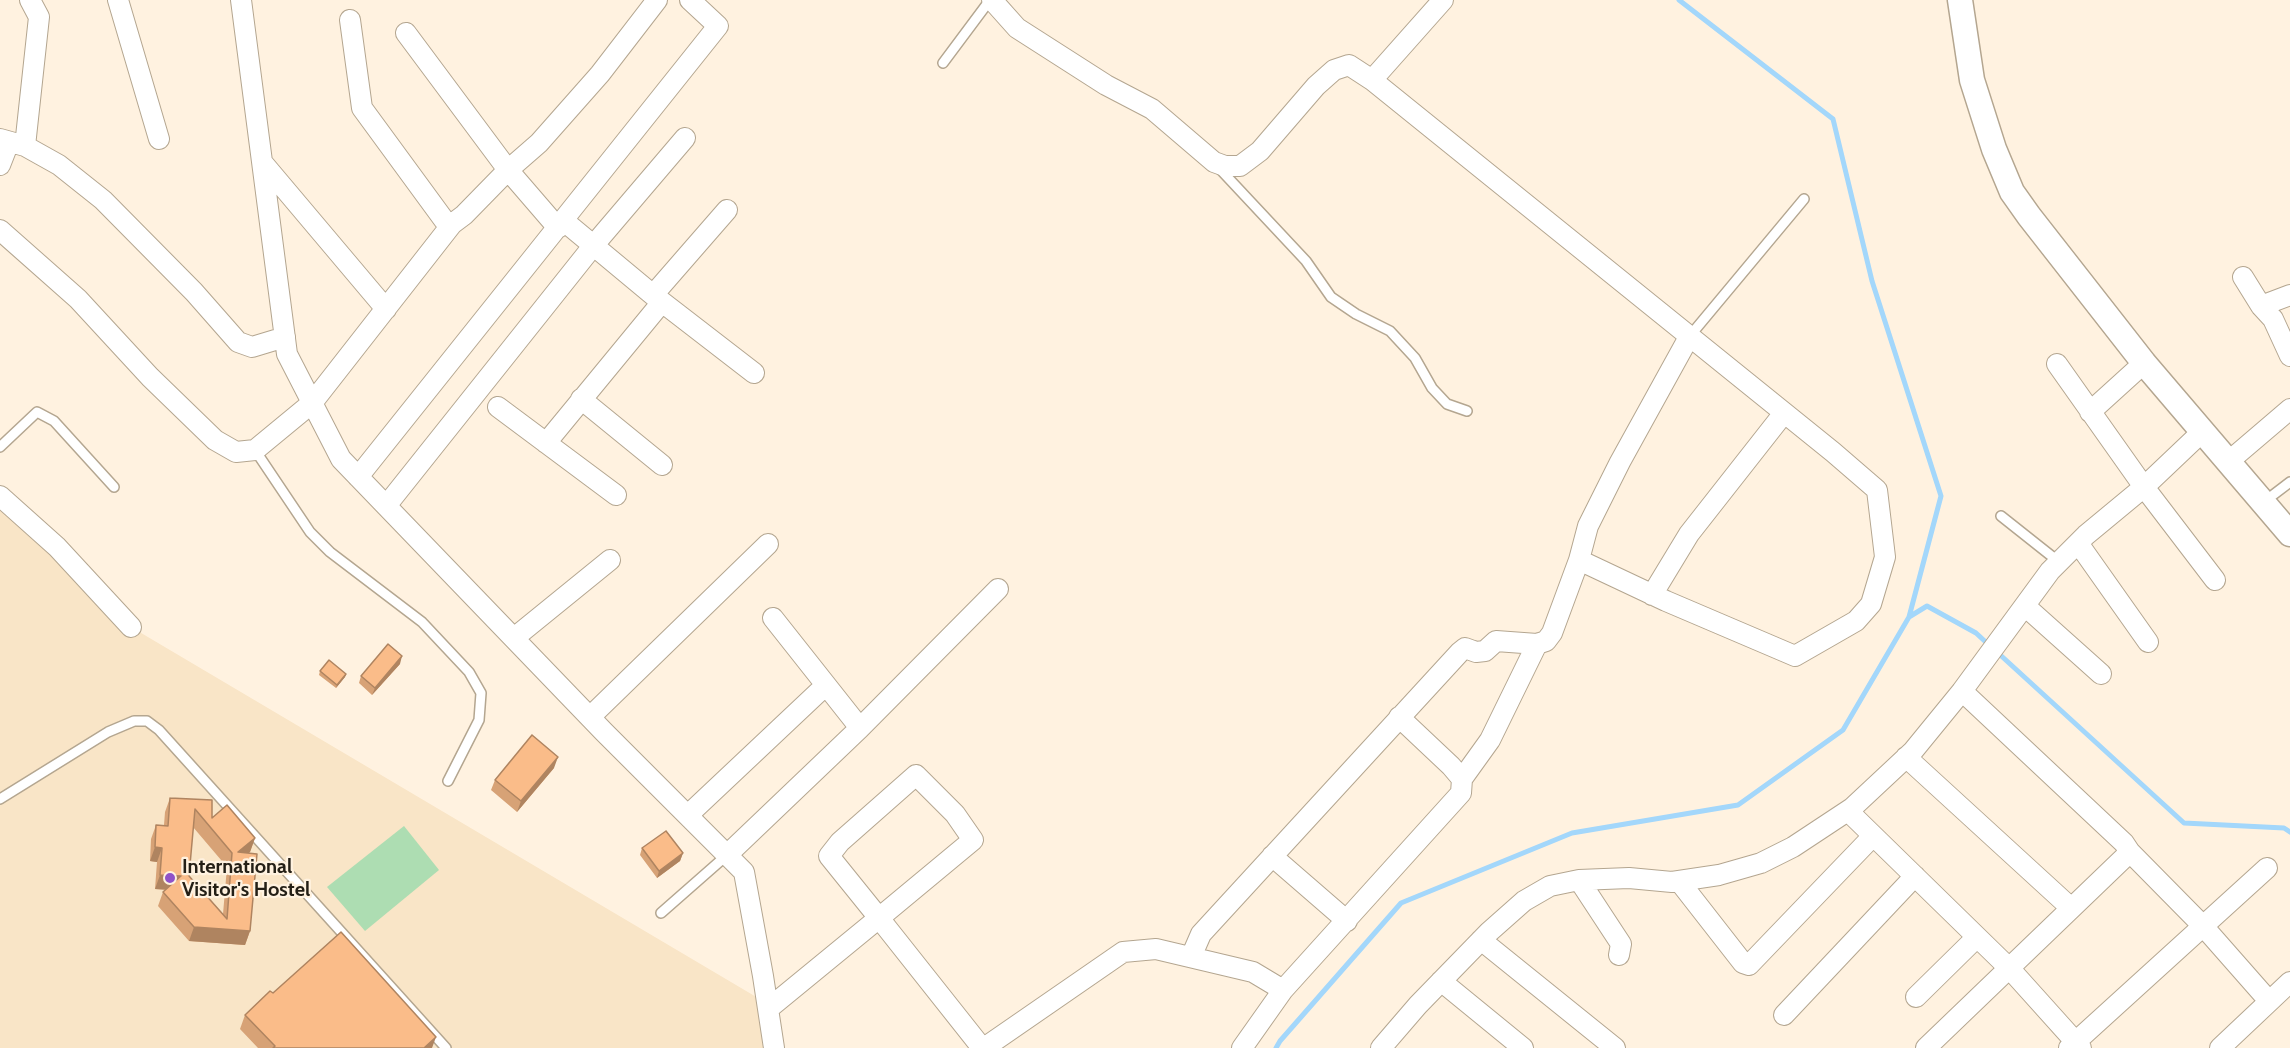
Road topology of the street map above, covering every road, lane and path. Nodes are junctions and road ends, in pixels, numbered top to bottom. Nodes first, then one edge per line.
1 (30, 0) edge
2 (118, 0) edge
3 (241, 0) edge
4 (657, 0) edge
5 (690, 0) edge
6 (991, 0) edge
7 (1443, 0) edge
8 (1960, 0) edge
9 (1971, 0) edge
10 (350, 20) dead end
11 (406, 33) dead end
12 (943, 63) dead end
13 (1372, 81) junction
14 (685, 138) dead end
15 (159, 139) dead end
16 (12, 142) edge
17 (262, 162) junction
18 (1214, 162) junction
19 (0, 165) edge
20 (508, 170) junction
21 (1804, 199) dead end
22 (726, 210) dead end
23 (452, 224) junction
24 (561, 224) junction
25 (0, 230) edge
26 (593, 246) junction
27 (2242, 277) dead end
28 (2290, 296) edge
29 (657, 298) junction
30 (2261, 306) junction
31 (386, 309) junction
32 (285, 337) junction
33 (1689, 338) junction
34 (2290, 356) edge
35 (2144, 363) junction
36 (2057, 364) dead end
37 (753, 373) dead end
38 (580, 399) junction
39 (312, 403) junction
40 (498, 407) dead end
41 (2290, 409) edge
42 (1467, 411) dead end
43 (2090, 412) junction
44 (1784, 413) junction
45 (2203, 431) junction
46 (546, 443) junction
47 (0, 447) edge
48 (255, 450) junction
49 (2233, 459) junction
50 (662, 465) dead end
51 (358, 477) junction
52 (114, 487) dead end
53 (2144, 487) junction
54 (2282, 489) edge
55 (616, 495) dead end
56 (0, 496) edge
57 (386, 506) junction
58 (2290, 515) edge
59 (2001, 516) dead end
60 (2290, 534) edge
61 (2078, 543) junction
62 (768, 544) dead end
63 (610, 560) dead end
64 (1579, 560) junction
65 (2059, 562) junction
66 (2215, 580) dead end
67 (998, 589) dead end
68 (1652, 595) junction
69 (2025, 606) junction
70 (773, 618) dead end
71 (131, 627) dead end
72 (514, 638) junction
73 (2148, 642) dead end
74 (1537, 644) junction
75 (2101, 674) dead end
76 (826, 685) junction
77 (1962, 691) junction
78 (590, 717) junction
79 (1399, 717) junction
80 (860, 728) junction
81 (1906, 757) junction
82 (1462, 779) junction
83 (448, 782) dead end
84 (0, 800) edge
85 (1848, 811) junction
86 (688, 815) junction
87 (1873, 836) junction
88 (2130, 852) junction
89 (728, 855) junction
90 (1272, 856) junction
91 (2267, 868) dead end
92 (1915, 876) junction
93 (1579, 880) junction
94 (1679, 881) junction
95 (2071, 908) junction
96 (661, 913) dead end
97 (879, 918) junction
98 (1347, 921) junction
99 (2203, 926) junction
100 (1977, 937) junction
101 (1481, 940) junction
102 (1619, 956) dead end
103 (1191, 957) junction
104 (2010, 969) junction
105 (1441, 981) junction
106 (2290, 982) edge
107 (1283, 990) junction
108 (1916, 997) dead end
109 (2269, 1001) junction
110 (768, 1009) junction
111 (1784, 1015) dead end
112 (2075, 1046) edge
113 (446, 1048) edge
114 (774, 1048) edge
115 (983, 1048) edge
116 (1242, 1048) edge
117 (1381, 1048) edge
118 (1523, 1048) edge
119 (1615, 1048) edge
120 (1926, 1048) edge
121 (2220, 1048) edge

1 - 16 street
2 - 15 street
3 - 17 street
4 - 20 street
5 - 24 street
6 - 12 lane
6 - 18 street
7 - 13 street
8 - 35 street
9 - 49 street
10 - 23 street
11 - 20 street
13 - 18 street
13 - 33 street
14 - 26 street
16 - 19 street
16 - 32 street
17 - 31 street
17 - 32 street
18 - 42 lane
20 - 23 street
20 - 24 street
21 - 33 lane
22 - 29 street
23 - 31 street
24 - 26 street
24 - 51 street
25 - 48 street
26 - 29 street
26 - 57 street
27 - 30 street
28 - 30 street
29 - 37 street
29 - 38 street
30 - 34 street
31 - 39 street
32 - 39 street
33 - 44 street
33 - 64 street
35 - 43 street
35 - 45 street
36 - 43 street
38 - 46 street
38 - 50 street
39 - 48 street
39 - 51 street
40 - 46 street
41 - 49 street
43 - 53 street
44 - 68 street
44 - 68 street
45 - 49 street
45 - 53 street
46 - 55 street
47 - 52 lane
48 - 83 lane
49 - 54 street
49 - 60 street
51 - 57 street
53 - 61 street
53 - 66 street
54 - 58 street
56 - 71 street
57 - 72 street
59 - 65 lane
61 - 65 street
61 - 73 street
62 - 78 street
63 - 72 street
64 - 68 street
64 - 74 street
65 - 69 street
67 - 80 street
69 - 75 street
69 - 77 street
70 - 76 street
72 - 78 street
74 - 79 street
74 - 82 street
76 - 80 street
76 - 86 street
77 - 81 street
77 - 88 street
78 - 86 street
79 - 82 street
79 - 90 street
80 - 89 street
81 - 85 street
81 - 95 street
82 - 98 street
84 - 113 lane
85 - 87 street
85 - 94 street
86 - 89 street
87 - 92 street
87 - 94 street
88 - 95 street
88 - 99 street
89 - 96 lane
89 - 110 street
90 - 98 street
90 - 103 street
91 - 99 street
92 - 100 street
92 - 111 street
93 - 94 street
93 - 101 street
93 - 102 street
95 - 104 street
97 - 97 street
97 - 110 street
97 - 115 street
98 - 107 street
99 - 109 street
99 - 112 street
100 - 104 street
100 - 108 street
101 - 105 street
101 - 119 street
103 - 107 street
103 - 115 street
104 - 112 street
104 - 120 street
105 - 117 street
105 - 118 street
106 - 109 street
107 - 116 street
109 - 121 street
110 - 114 street

